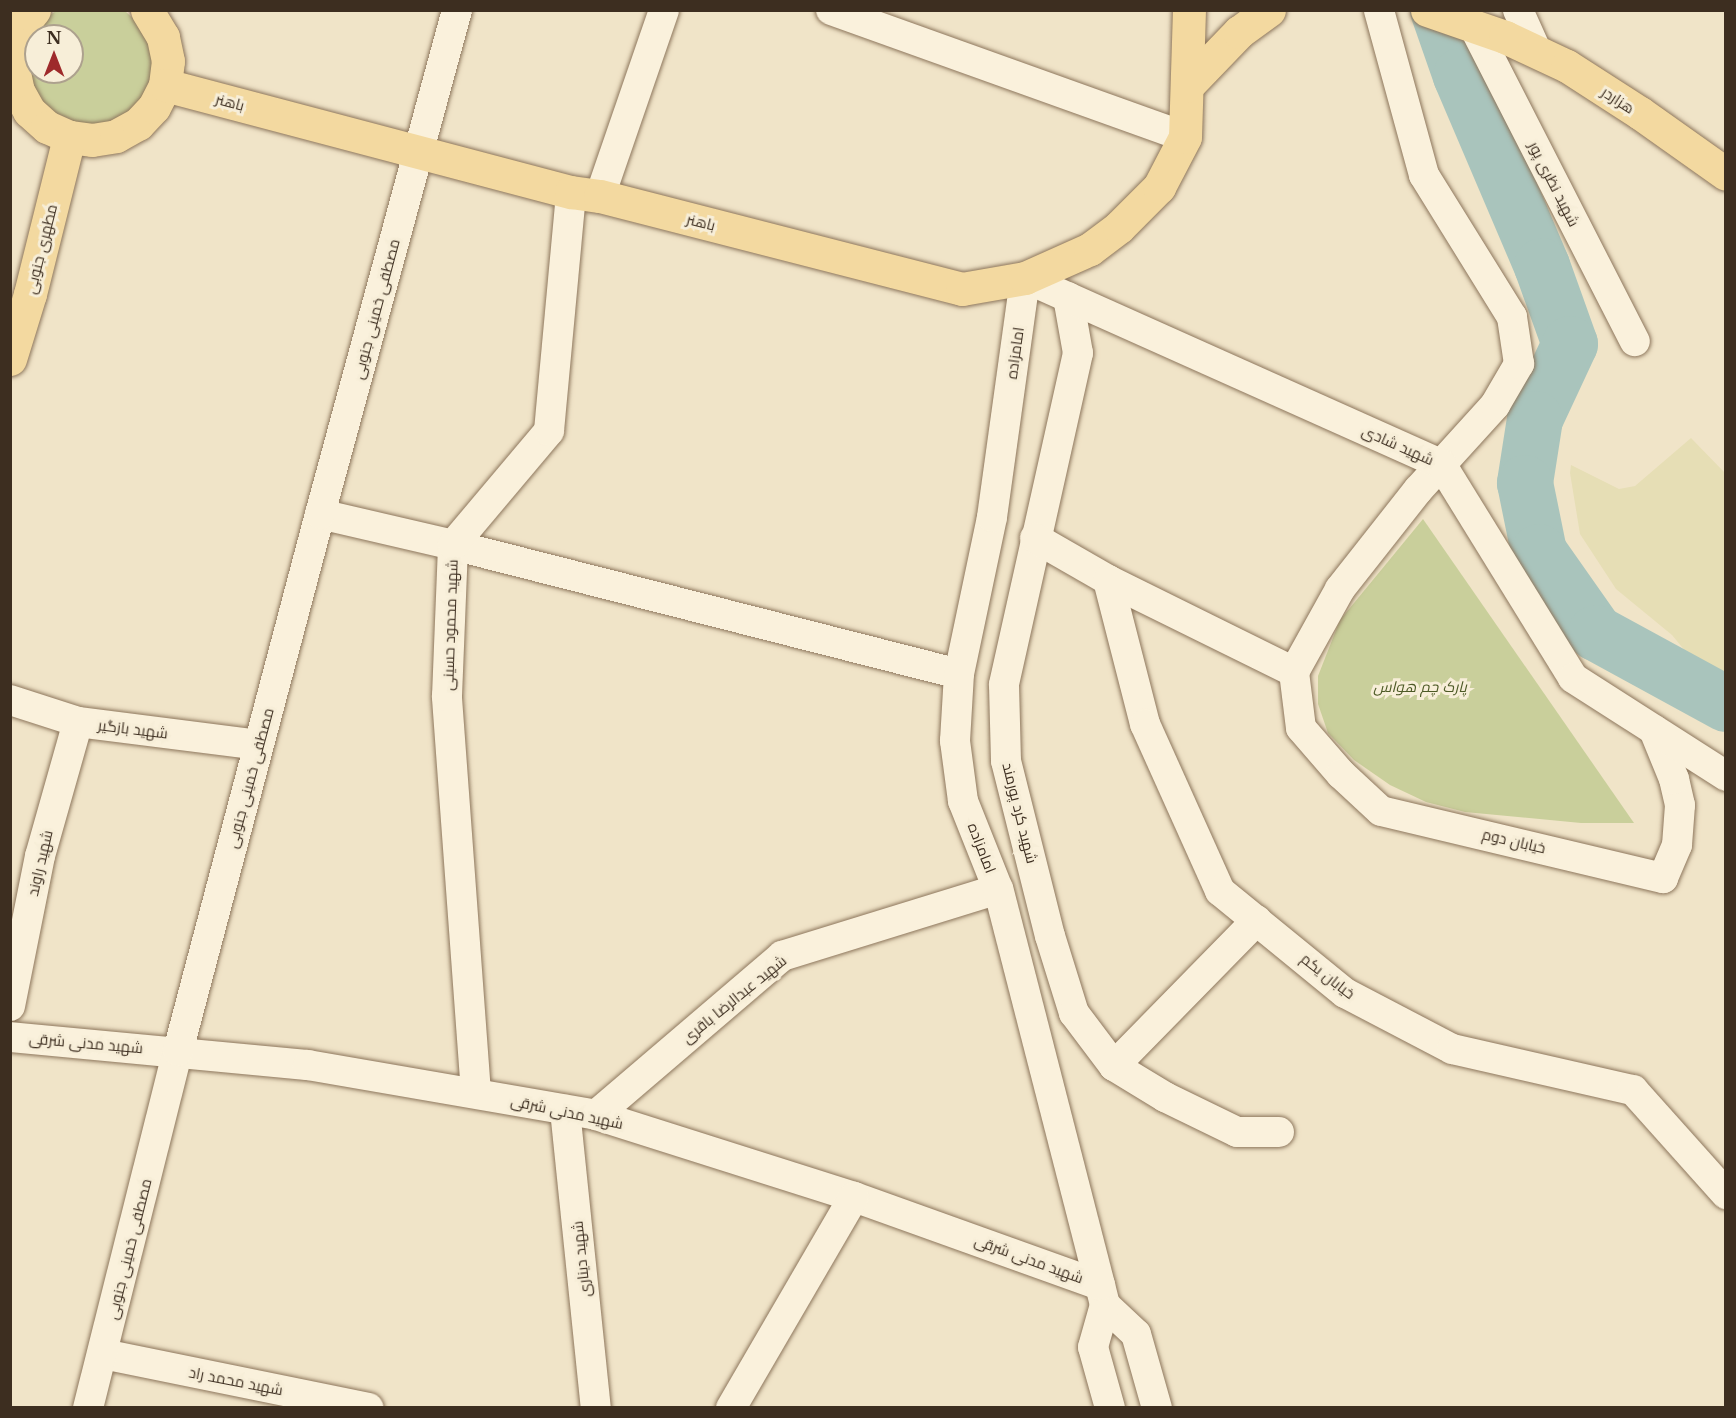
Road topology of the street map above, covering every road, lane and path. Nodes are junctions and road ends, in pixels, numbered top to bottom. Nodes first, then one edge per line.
1 (34, 10) edge
2 (147, 10) edge
3 (457, 10) edge
4 (664, 10) edge
5 (831, 10) edge
6 (1189, 10) edge
7 (1269, 10) edge
8 (1379, 10) edge
9 (1427, 10) edge
10 (1511, 24) edge
11 (1474, 27) junction
12 (13, 43) edge
13 (165, 85) junction
14 (1187, 86) junction
15 (69, 137) junction
16 (1185, 137) junction
17 (420, 151) junction
18 (1725, 174) edge
19 (586, 194) junction
20 (1026, 278) junction
21 (20, 291) edge
22 (1068, 297) junction
23 (1635, 341) dead end
24 (10, 359) edge
25 (1441, 464) junction
26 (320, 514) junction
27 (1035, 538) junction
28 (453, 545) junction
29 (1108, 580) junction
30 (1294, 672) junction
31 (959, 674) junction
32 (10, 700) edge
33 (78, 722) junction
34 (1654, 730) junction
35 (259, 745) junction
36 (1725, 776) edge
37 (998, 889) junction
38 (1257, 920) junction
39 (10, 1006) edge
40 (10, 1037) edge
41 (178, 1051) junction
42 (1114, 1066) junction
43 (476, 1093) junction
44 (565, 1110) junction
45 (596, 1115) junction
46 (1279, 1132) dead end
47 (1725, 1194) edge
48 (854, 1197) junction
49 (1103, 1295) junction
50 (103, 1354) junction
51 (88, 1407) edge
52 (369, 1407) edge
53 (596, 1407) edge
54 (731, 1407) edge
55 (1110, 1407) edge
56 (1157, 1407) edge

1 - 12 main road
2 - 13 main road
3 - 17 street, مصطفی خمینی جنوبی
4 - 19 street, شهید محمود حسینی
5 - 16 street
6 - 14 main road
7 - 14 main road
8 - 25 street
9 - 11 main road, هزاردر
10 - 11 main road, هزاردر
10 - 18 main road, هزاردر
11 - 23 street, شهید نظری پور
12 - 15 main road
13 - 15 main road
13 - 17 main road, باهنر
14 - 16 main road
15 - 21 main road, مطهری جنوبی
16 - 20 main road, باهنر
17 - 19 main road, باهنر
17 - 26 street, مصطفی خمینی جنوبی
19 - 20 main road, باهنر
19 - 28 street, شهید محمود حسینی
20 - 22 street, شهید شادی
20 - 31 street, امامزاده
21 - 24 main road, مطهری جنوبی
22 - 25 street, شهید شادی
22 - 27 street, شهید کرد پورمند
25 - 30 street
25 - 34 street, شهید شادی
26 - 28 street
26 - 35 street, مصطفی خمینی جنوبی
27 - 29 street
27 - 42 street, شهید کرد پورمند
28 - 31 street
28 - 43 street, شهید محمود حسینی
29 - 30 street
29 - 38 street, خیابان یکم
30 - 34 street, خیابان دوم
31 - 37 street, امامزاده
32 - 33 street, شهید بازگیر
33 - 35 street, شهید بازگیر
33 - 39 street, شهید راوند
34 - 36 street, شهید شادی
35 - 41 street, مصطفی خمینی جنوبی
37 - 45 street, شهید عبدالرضا باقری
37 - 49 street, امامزاده
38 - 42 street
38 - 47 street, خیابان یکم
40 - 41 street, شهید مدنی شرقی
41 - 43 street, شهید مدنی شرقی
41 - 50 street, مصطفی خمینی جنوبی
42 - 46 street, شهید کرد پورمند
43 - 44 street, شهید مدنی شرقی
44 - 45 street, شهید مدنی شرقی
44 - 53 street, شهید دیناری
45 - 48 street, شهید مدنی شرقی
48 - 49 street, شهید مدنی شرقی
48 - 54 street
49 - 55 street
49 - 56 street
50 - 51 street, مصطفی خمینی جنوبی
50 - 52 street, شهید محمد راد

